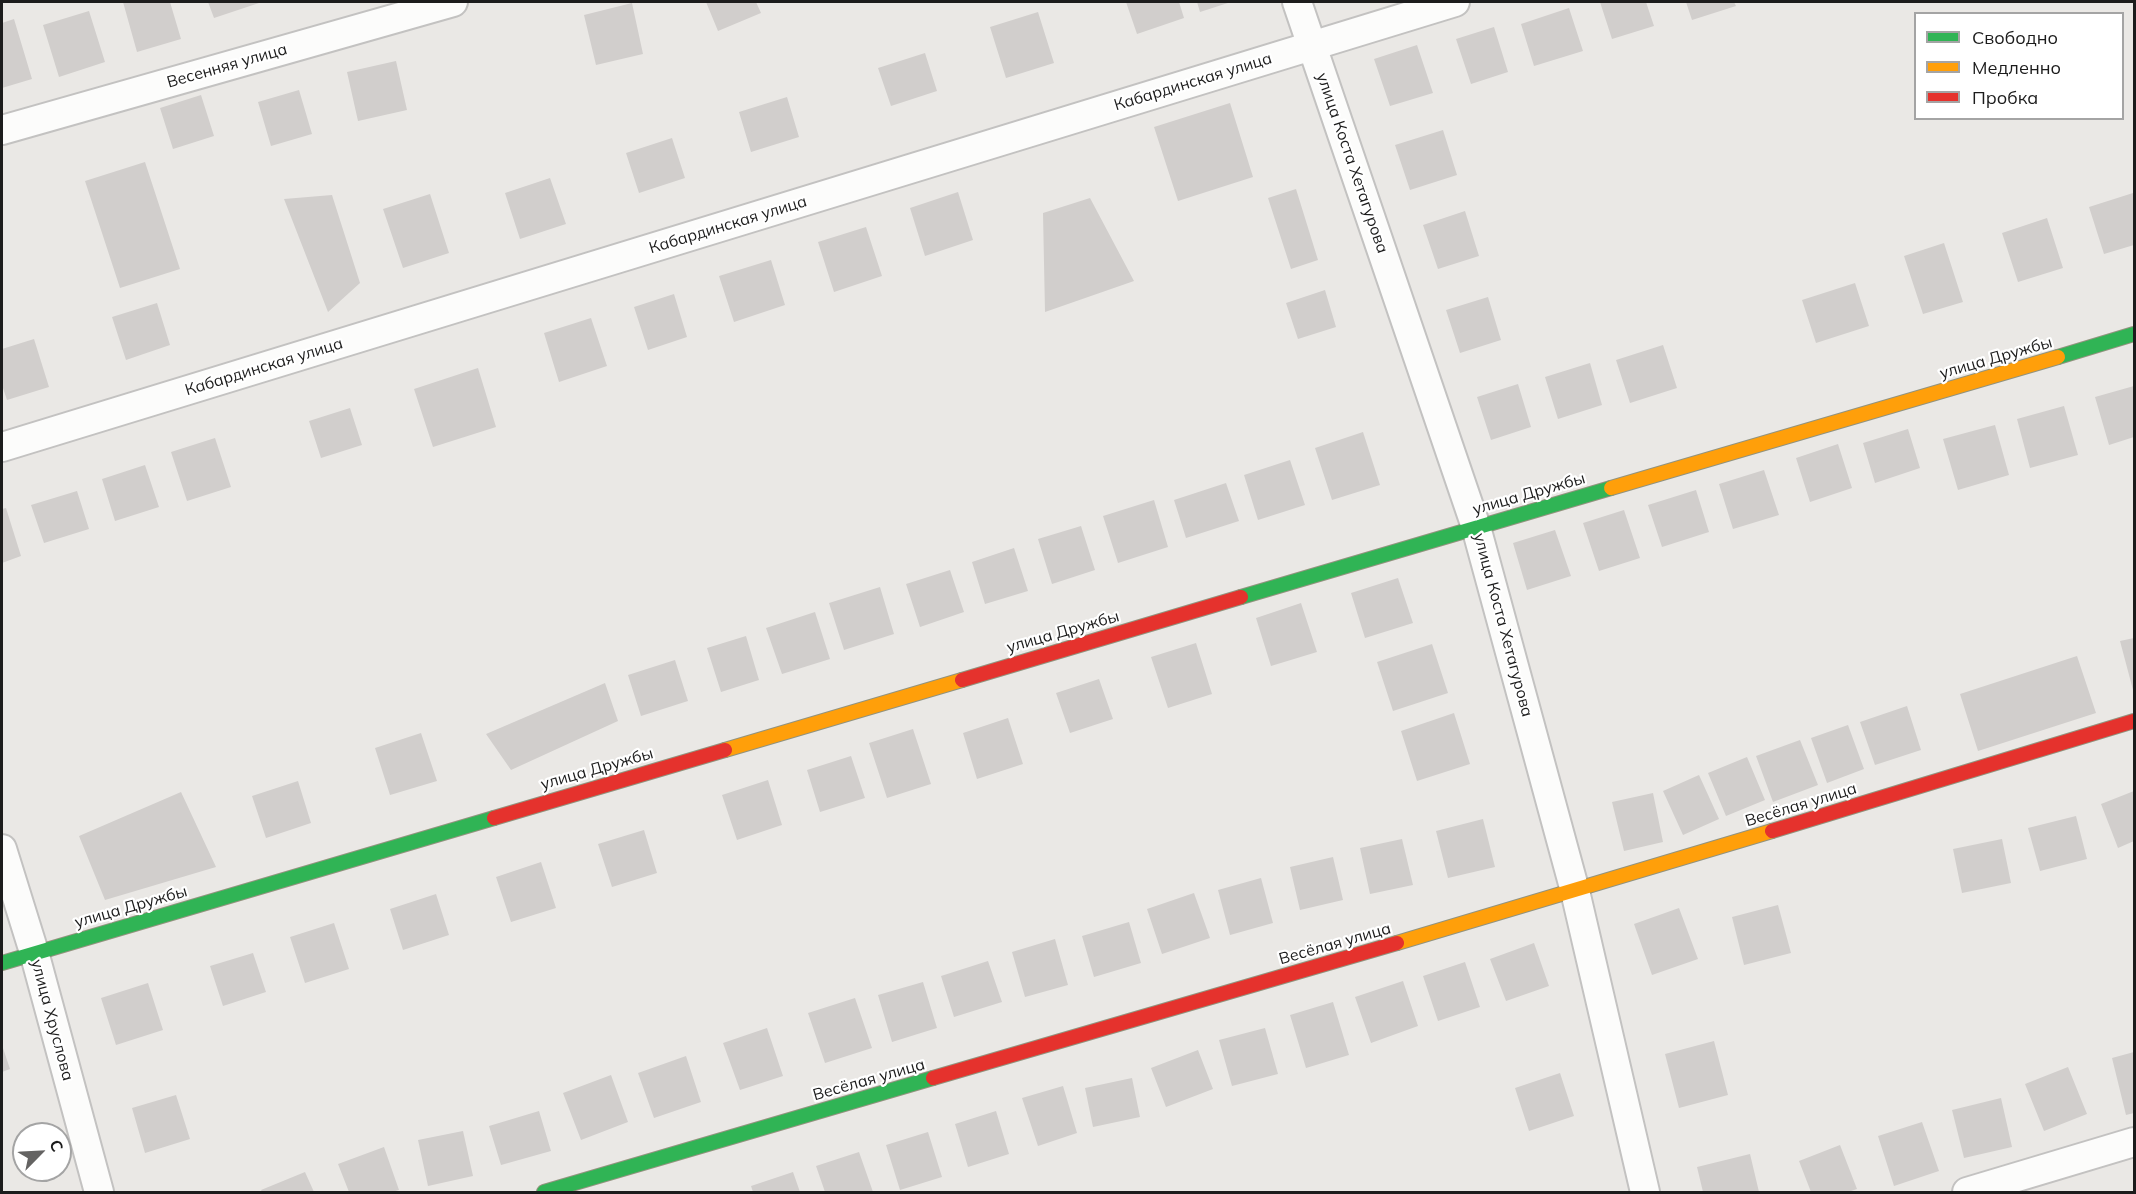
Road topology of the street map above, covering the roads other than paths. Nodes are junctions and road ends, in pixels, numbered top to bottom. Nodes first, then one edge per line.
1 (453, 2) edge
2 (1297, 2) edge
3 (1455, 2) edge
4 (1313, 46) junction
5 (2, 130) edge
6 (2134, 334) edge
7 (2, 447) edge
8 (1476, 527) junction
9 (2134, 721) edge
10 (2, 849) edge
11 (1575, 891) junction
12 (34, 952) junction
13 (2, 963) edge
14 (2134, 1142) edge
15 (99, 1192) edge
16 (544, 1192) edge
17 (1645, 1192) edge
18 (1967, 1192) edge

1 - 5 street, Весенняя улица
2 - 4 street, улица Коста Хетагурова
3 - 4 street, Кабардинская улица
4 - 7 street, Кабардинская улица
4 - 8 street, улица Коста Хетагурова
6 - 8 street, улица Дружбы
8 - 11 street, улица Коста Хетагурова
8 - 12 street, улица Дружбы
9 - 11 street, Весёлая улица
10 - 12 street, улица Хруслова
11 - 16 street, Весёлая улица
11 - 17 street, улица Коста Хетагурова
12 - 13 street, улица Дружбы
12 - 15 street, улица Хруслова
14 - 18 street

